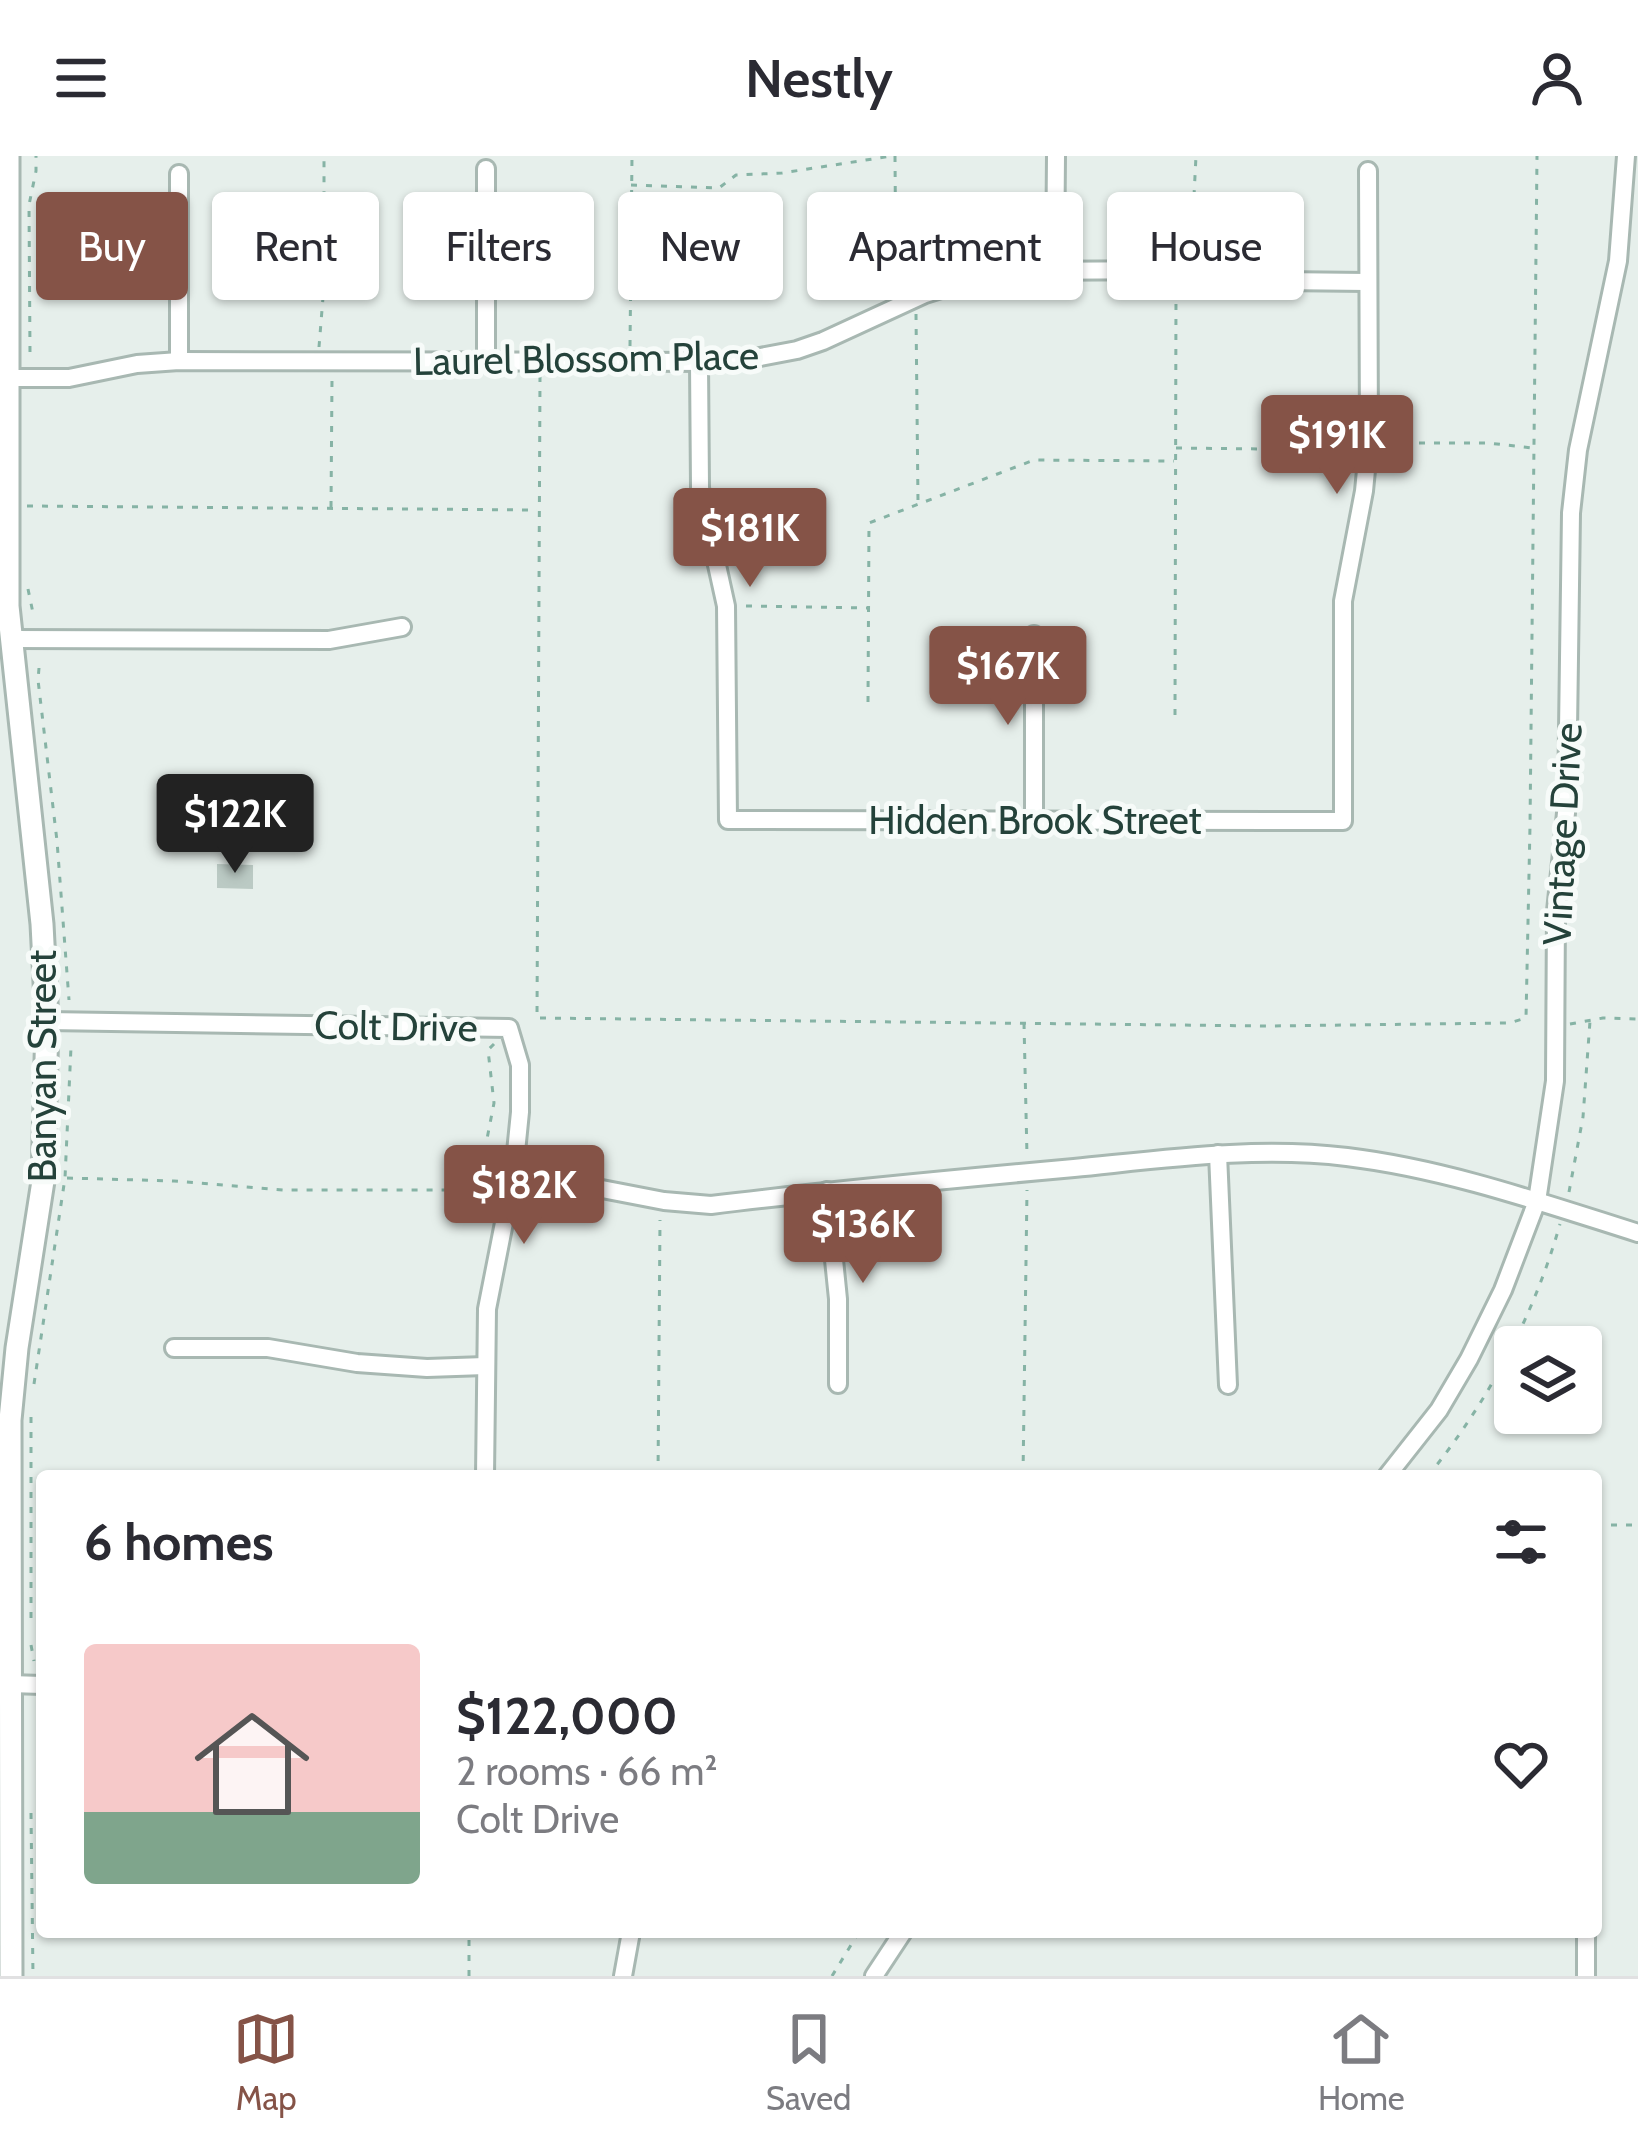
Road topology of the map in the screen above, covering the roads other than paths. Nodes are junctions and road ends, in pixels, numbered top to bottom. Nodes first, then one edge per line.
1 (8, 156) edge
2 (1056, 156) edge
3 (1626, 156) edge
4 (487, 169) dead end
5 (1368, 171) dead end
6 (179, 174) dead end
7 (1056, 192) edge
8 (1083, 270) edge
9 (1367, 282) junction
10 (912, 300) edge
11 (179, 361) junction
12 (487, 362) junction
13 (699, 363) junction
14 (7, 378) junction
15 (402, 627) dead end
16 (1034, 635) dead end
17 (11, 639) junction
18 (1034, 820) junction
19 (47, 1021) junction
20 (1218, 1154) junction
21 (514, 1172) junction
22 (827, 1191) junction
23 (1537, 1202) junction
24 (1638, 1233) edge
25 (174, 1348) dead end
26 (485, 1366) junction
27 (838, 1384) dead end
28 (1228, 1385) dead end
29 (5, 1448) edge
30 (485, 1470) edge
31 (1393, 1470) edge
32 (10, 1684) junction
33 (36, 1685) edge
34 (14, 1845) edge
35 (630, 1938) edge
36 (899, 1938) edge
37 (1586, 1938) edge
38 (11, 1976) edge
39 (623, 1976) edge
40 (874, 1976) edge
41 (1586, 1976) edge

1 - 14 street, Banyan Street
2 - 7 street
3 - 23 street, Vintage Drive
4 - 12 street
5 - 9 street
6 - 11 street
8 - 9 street, Laurel Blossom Place
9 - 18 street, Hidden Brook Street
10 - 13 street, Laurel Blossom Place
11 - 12 street, Laurel Blossom Place
11 - 14 street, Laurel Blossom Place
12 - 13 street, Laurel Blossom Place
13 - 18 street, Hidden Brook Street
14 - 17 street, Banyan Street
15 - 17 street
16 - 18 street
17 - 19 street, Banyan Street
19 - 21 street, Colt Drive
19 - 29 street, Banyan Street
20 - 22 street
20 - 23 street
20 - 28 street
21 - 22 street
21 - 26 street, Colt Drive
22 - 27 street
23 - 24 street
23 - 31 street, Vintage Drive
25 - 26 street
26 - 30 street, Colt Drive
29 - 32 street, Banyan Street
32 - 33 street
32 - 34 street, Banyan Street
34 - 38 street, Banyan Street
35 - 39 street
36 - 40 street
37 - 41 street

